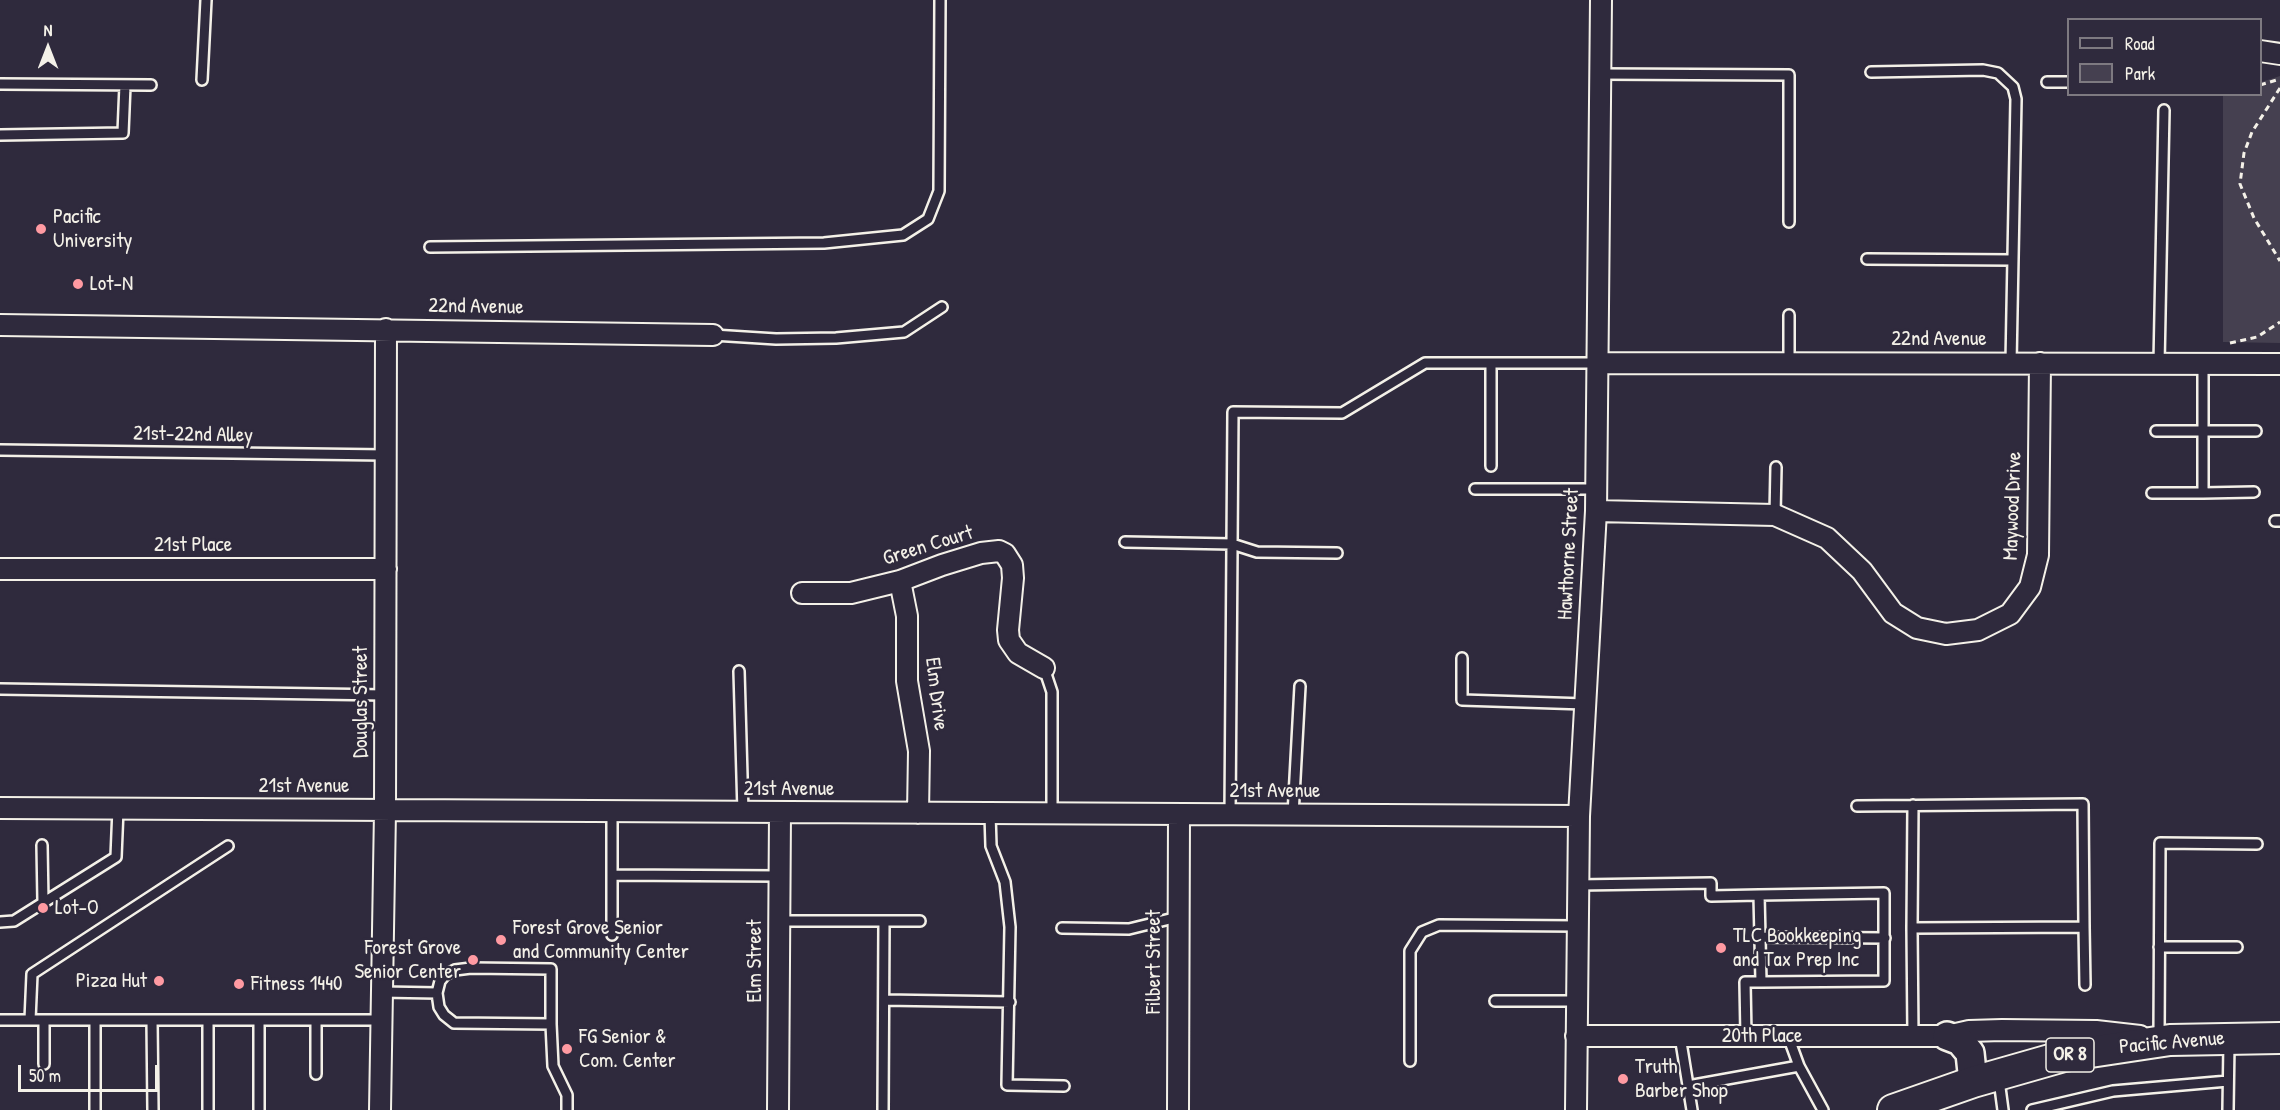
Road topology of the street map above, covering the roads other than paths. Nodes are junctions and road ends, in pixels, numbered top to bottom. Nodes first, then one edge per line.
1 (206, 0) edge
2 (940, 0) edge
3 (1601, 0) edge
4 (2262, 51) edge
5 (2280, 54) edge
6 (1871, 72) dead end
7 (1600, 74) junction
8 (202, 80) dead end
9 (2047, 82) dead end
10 (2067, 82) edge
11 (0, 84) edge
12 (125, 85) junction
13 (151, 85) dead end
14 (2164, 110) dead end
15 (0, 135) edge
16 (1789, 222) dead end
17 (430, 247) dead end
18 (1867, 259) dead end
19 (2013, 260) junction
20 (942, 306) dead end
21 (1789, 315) dead end
22 (0, 325) edge
23 (386, 329) junction
24 (713, 335) joint
25 (1491, 363) junction
26 (1599, 363) junction
27 (1789, 363) junction
28 (2011, 363) junction
29 (2040, 363) junction
30 (2159, 364) junction
31 (2210, 364) junction
32 (2280, 364) edge
33 (2203, 430) junction
34 (2156, 432) dead end
35 (2256, 432) dead end
36 (0, 450) edge
37 (386, 455) junction
38 (1491, 466) dead end
39 (1776, 467) dead end
40 (1475, 489) dead end
41 (1597, 489) junction
42 (2254, 492) dead end
43 (2203, 493) junction
44 (2152, 494) dead end
45 (1596, 511) junction
46 (1775, 515) junction
47 (1125, 542) dead end
48 (1232, 544) junction
49 (1337, 553) dead end
50 (0, 569) edge
51 (386, 569) junction
52 (900, 581) junction
53 (802, 593) dead end
54 (1462, 658) dead end
55 (1044, 668) joint
56 (739, 670) dead end
57 (1300, 686) dead end
58 (0, 689) edge
59 (385, 695) junction
60 (1585, 704) junction
61 (1857, 806) dead end
62 (1914, 806) junction
63 (0, 808) edge
64 (118, 809) junction
65 (385, 811) junction
66 (612, 812) junction
67 (742, 812) junction
68 (780, 813) junction
69 (918, 813) junction
70 (990, 814) junction
71 (1052, 814) junction
72 (1179, 815) junction
73 (1230, 815) junction
74 (1293, 815) junction
75 (1579, 816) junction
76 (2257, 844) dead end
77 (42, 845) dead end
78 (228, 846) dead end
79 (612, 875) junction
80 (780, 876) junction
81 (1578, 885) junction
82 (1759, 895) junction
83 (43, 903) junction
84 (1179, 917) junction
85 (780, 921) junction
86 (884, 921) junction
87 (920, 921) dead end
88 (0, 922) edge
89 (1578, 926) junction
90 (2084, 927) junction
91 (1062, 928) dead end
92 (1912, 928) junction
93 (612, 935) dead end
94 (1760, 937) junction
95 (1885, 938) junction
96 (2159, 947) junction
97 (2237, 947) dead end
98 (1761, 982) junction
99 (2085, 985) dead end
100 (382, 992) junction
101 (437, 993) junction
102 (884, 1000) junction
103 (1495, 1001) dead end
104 (1577, 1001) junction
105 (1010, 1002) junction
106 (0, 1020) edge
107 (30, 1020) junction
108 (44, 1020) junction
109 (95, 1020) junction
110 (152, 1020) junction
111 (208, 1020) junction
112 (259, 1020) junction
113 (316, 1020) junction
114 (382, 1020) junction
115 (551, 1024) junction
116 (1576, 1035) junction
117 (1680, 1036) junction
118 (1746, 1036) junction
119 (1788, 1036) junction
120 (1913, 1036) junction
121 (1947, 1036) junction
122 (2229, 1038) junction
123 (2280, 1038) edge
124 (2164, 1039) junction
125 (1410, 1061) dead end
126 (44, 1064) dead end
127 (1799, 1066) junction
128 (316, 1074) dead end
129 (1986, 1078) junction
130 (2228, 1081) junction
131 (1065, 1086) dead end
132 (1688, 1086) junction
133 (95, 1110) edge
134 (153, 1110) edge
135 (208, 1110) edge
136 (259, 1110) edge
137 (380, 1110) edge
138 (567, 1110) edge
139 (778, 1110) edge
140 (883, 1110) edge
141 (1178, 1110) edge
142 (1576, 1110) edge
143 (1692, 1110) edge
144 (1823, 1110) edge
145 (1893, 1110) edge
146 (2003, 1110) edge
147 (2032, 1110) edge
148 (2228, 1110) edge

1 - 8 lane
2 - 17 lane
3 - 7 street, Hawthorne Street
4 - 5 street
6 - 19 lane
7 - 16 lane
7 - 26 street, Hawthorne Street
9 - 10 lane
11 - 12 lane
12 - 13 lane
12 - 15 lane
14 - 30 lane
18 - 19 lane
19 - 28 lane
20 - 24 lane, 22nd Avenue
21 - 27 lane
22 - 23 street, 22nd Avenue
23 - 24 street, 22nd Avenue
23 - 37 street, Douglas Street
25 - 26 lane
25 - 38 lane
25 - 48 lane
26 - 27 street, 22nd Avenue
26 - 41 street, Hawthorne Street
27 - 28 street, 22nd Avenue
28 - 29 street, 22nd Avenue
29 - 30 street, 22nd Avenue
29 - 46 street, Maywood Drive
30 - 31 street, 22nd Avenue
31 - 32 street, 22nd Avenue
31 - 33 lane
33 - 34 lane
33 - 35 lane
33 - 43 lane
36 - 37 lane, 21st-22nd Alley
37 - 51 street, Douglas Street
39 - 46 lane
40 - 41 lane
41 - 45 street, Hawthorne Street
42 - 43 lane
43 - 44 lane
45 - 46 street, Maywood Drive
45 - 60 street, Hawthorne Street
47 - 48 lane
48 - 49 lane
48 - 73 lane
50 - 51 street, 21st Place
51 - 59 street, Douglas Street
52 - 53 street, Green Court
52 - 55 street, Green Court
52 - 69 street, Elm Drive
54 - 60 lane
55 - 71 lane
56 - 67 lane
57 - 74 lane
58 - 59 lane
59 - 65 street, Douglas Street
60 - 75 street, Hawthorne Street
61 - 62 lane
62 - 90 lane
62 - 92 lane
63 - 64 street, 21st Avenue
64 - 65 street, 21st Avenue
64 - 83 lane
65 - 66 street, 21st Avenue
65 - 100 street, Douglas Street
66 - 67 street, 21st Avenue
66 - 79 lane
67 - 68 street, 21st Avenue
68 - 69 street, 21st Avenue
68 - 80 street, Elm Street
69 - 70 street, 21st Avenue
70 - 71 street, 21st Avenue
70 - 105 lane
71 - 72 street, 21st Avenue
72 - 73 street, 21st Avenue
72 - 84 street, Filbert Street
73 - 74 street, 21st Avenue
74 - 75 street, 21st Avenue
75 - 81 street, Hawthorne Street
76 - 96 lane
77 - 83 lane
78 - 107 lane
79 - 80 lane
79 - 93 lane
80 - 85 street, Elm Street
81 - 82 lane
81 - 89 street, Hawthorne Street
82 - 94 lane
82 - 95 lane
83 - 88 lane
84 - 91 lane
84 - 141 street, Filbert Street
85 - 86 lane
85 - 139 street, Elm Street
86 - 87 lane
86 - 102 lane
89 - 104 street, Hawthorne Street
89 - 125 lane
90 - 92 lane
90 - 99 lane
92 - 120 lane
94 - 95 lane
94 - 98 lane
95 - 98 lane
96 - 97 lane
96 - 124 lane
98 - 118 lane
100 - 101 lane
100 - 114 street, Douglas Street
101 - 115 lane
101 - 115 lane
102 - 105 lane
102 - 140 lane
103 - 104 lane
104 - 116 street, Hawthorne Street
105 - 131 lane
106 - 107 lane
107 - 108 lane
108 - 109 lane
108 - 126 lane
109 - 110 lane
109 - 133 lane
110 - 111 lane
110 - 134 lane
111 - 112 lane
111 - 135 lane
112 - 113 lane
112 - 136 lane
113 - 114 lane
113 - 128 lane
114 - 137 street, Douglas Street
115 - 138 lane
116 - 117 street, 20th Place
116 - 142 street, Hawthorne Street
117 - 118 street, 20th Place
117 - 132 lane
118 - 119 street, 20th Place
119 - 120 street, 20th Place
119 - 127 lane
120 - 121 street, 20th Place
121 - 124 street, 20th Place
121 - 129 street
122 - 123 main road, Pacific Avenue / OR 8
122 - 124 main road, Pacific Avenue / OR 8
122 - 130 lane
124 - 129 main road, Pacific Avenue / OR 8
127 - 132 lane
127 - 144 lane
129 - 145 main road, Pacific Avenue / OR 8
129 - 146 lane
130 - 147 lane
130 - 148 lane
132 - 143 lane

